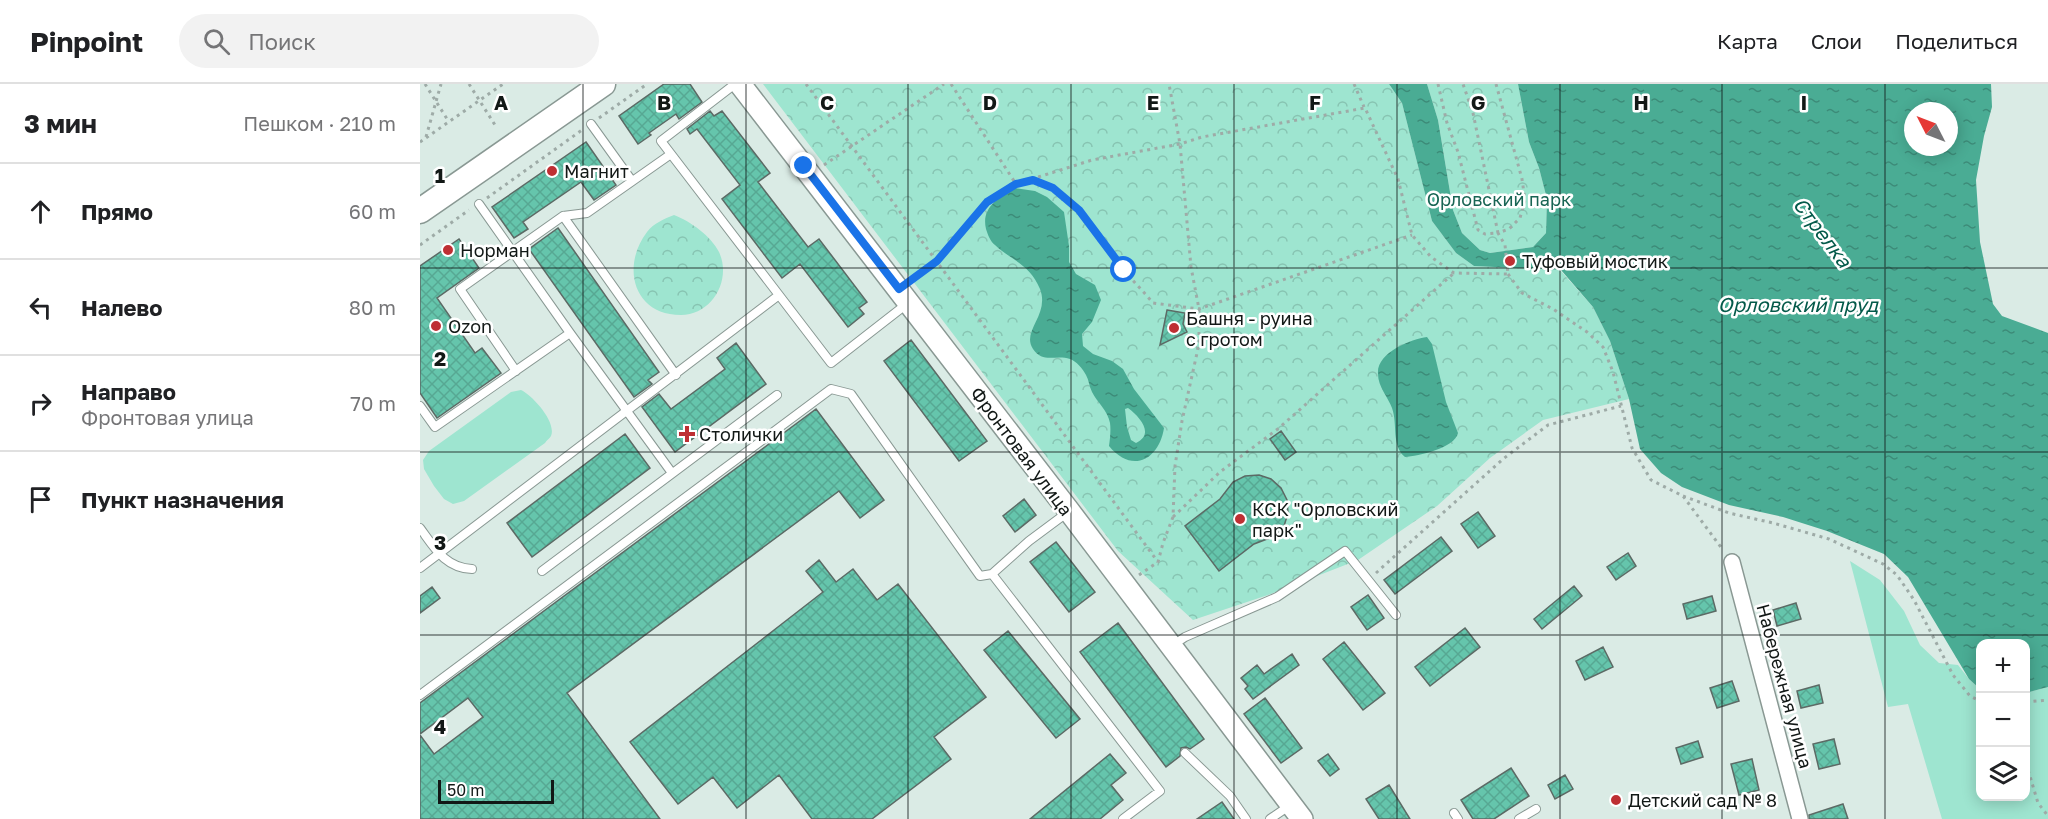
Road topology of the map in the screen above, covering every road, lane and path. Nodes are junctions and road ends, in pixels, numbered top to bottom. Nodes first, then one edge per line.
1 (425, 84) edge
2 (441, 84) edge
3 (469, 84) edge
4 (503, 84) edge
5 (574, 84) edge
6 (603, 84) edge
7 (647, 84) edge
8 (735, 84) edge
9 (741, 84) edge
10 (806, 84) edge
11 (945, 84) edge
12 (951, 84) edge
13 (1169, 84) edge
14 (1354, 84) edge
15 (1438, 84) edge
16 (1463, 84) edge
17 (1496, 84) edge
18 (480, 101) junction
19 (436, 102) junction
20 (1365, 108) junction
21 (449, 122) junction
22 (495, 124) dead end
23 (591, 124) junction
24 (426, 138) junction
25 (420, 142) edge
26 (1180, 144) junction
27 (853, 145) junction
28 (671, 154) junction
29 (810, 174) junction
30 (1033, 180) junction
31 (632, 181) junction
32 (1016, 184) junction
33 (420, 193) edge
34 (479, 204) junction
35 (420, 211) edge
36 (564, 216) junction
37 (1498, 233) junction
38 (1412, 235) junction
39 (420, 245) edge
40 (512, 251) junction
41 (937, 261) junction
42 (1454, 273) junction
43 (1508, 274) junction
44 (779, 295) junction
45 (904, 296) junction
46 (1199, 309) junction
47 (570, 333) junction
48 (516, 371) junction
49 (676, 375) junction
50 (777, 395) dead end
51 (420, 406) edge
52 (1620, 406) junction
53 (627, 412) junction
54 (672, 473) junction
55 (1683, 496) junction
56 (1069, 511) junction
57 (1173, 517) junction
58 (420, 528) edge
59 (439, 554) junction
60 (1158, 562) junction
61 (1732, 562) joint
62 (420, 568) edge
63 (472, 569) dead end
64 (542, 571) dead end
65 (992, 574) junction
66 (1368, 580) junction
67 (1124, 585) junction
68 (1396, 615) dead end
69 (1171, 647) junction
70 (420, 694) edge
71 (1976, 699) edge
72 (2048, 700) edge
73 (2030, 702) edge
74 (1185, 753) dead end
75 (2030, 778) edge
76 (1536, 809) dead end
77 (1296, 812) edge
78 (2048, 816) edge
79 (1123, 819) edge
80 (1246, 819) edge
81 (1270, 819) edge
82 (1519, 819) edge
83 (1800, 819) edge

1 - 19 path
2 - 19 path
3 - 18 path
4 - 18 path
5 - 33 main road
6 - 35 main road
7 - 23 path
8 - 28 lane
9 - 29 main road, Фронтовая улица
10 - 27 path
11 - 27 path
12 - 32 path
13 - 26 path
14 - 20 path
15 - 37 path
16 - 37 path
17 - 37 path
18 - 21 path
18 - 22 path
19 - 21 path
19 - 24 path
20 - 26 path
20 - 38 path
21 - 24 path
23 - 31 lane
23 - 34 path
24 - 25 path
26 - 30 path
26 - 46 path
27 - 29 path
27 - 41 path
28 - 31 lane
28 - 44 lane
29 - 45 main road, Фронтовая улица
30 - 32 path
30 - 46 path
31 - 36 lane
32 - 41 path
34 - 39 path
34 - 40 lane
36 - 40 lane
36 - 49 lane
37 - 43 path
38 - 42 path
38 - 46 path
40 - 47 lane
40 - 48 lane
41 - 45 path
41 - 60 path
42 - 43 path
42 - 57 path
43 - 52 path
44 - 45 lane
44 - 49 lane
45 - 56 main road, Фронтовая улица
46 - 57 path
47 - 48 lane
47 - 53 lane
48 - 51 lane
49 - 53 lane
50 - 54 lane
52 - 55 path
52 - 66 path
53 - 54 lane
53 - 59 lane
54 - 64 lane
55 - 61 path
55 - 71 path
56 - 65 lane
56 - 67 main road, Фронтовая улица
57 - 60 path
58 - 59 lane
59 - 62 lane
59 - 63 lane
60 - 67 path
61 - 83 street, Набережная улица
65 - 70 lane
65 - 79 lane
66 - 68 lane
66 - 69 lane
67 - 69 main road, Фронтовая улица
69 - 77 main road, Фронтовая улица
72 - 73 path
74 - 80 lane
75 - 78 path
76 - 82 lane
77 - 81 lane

